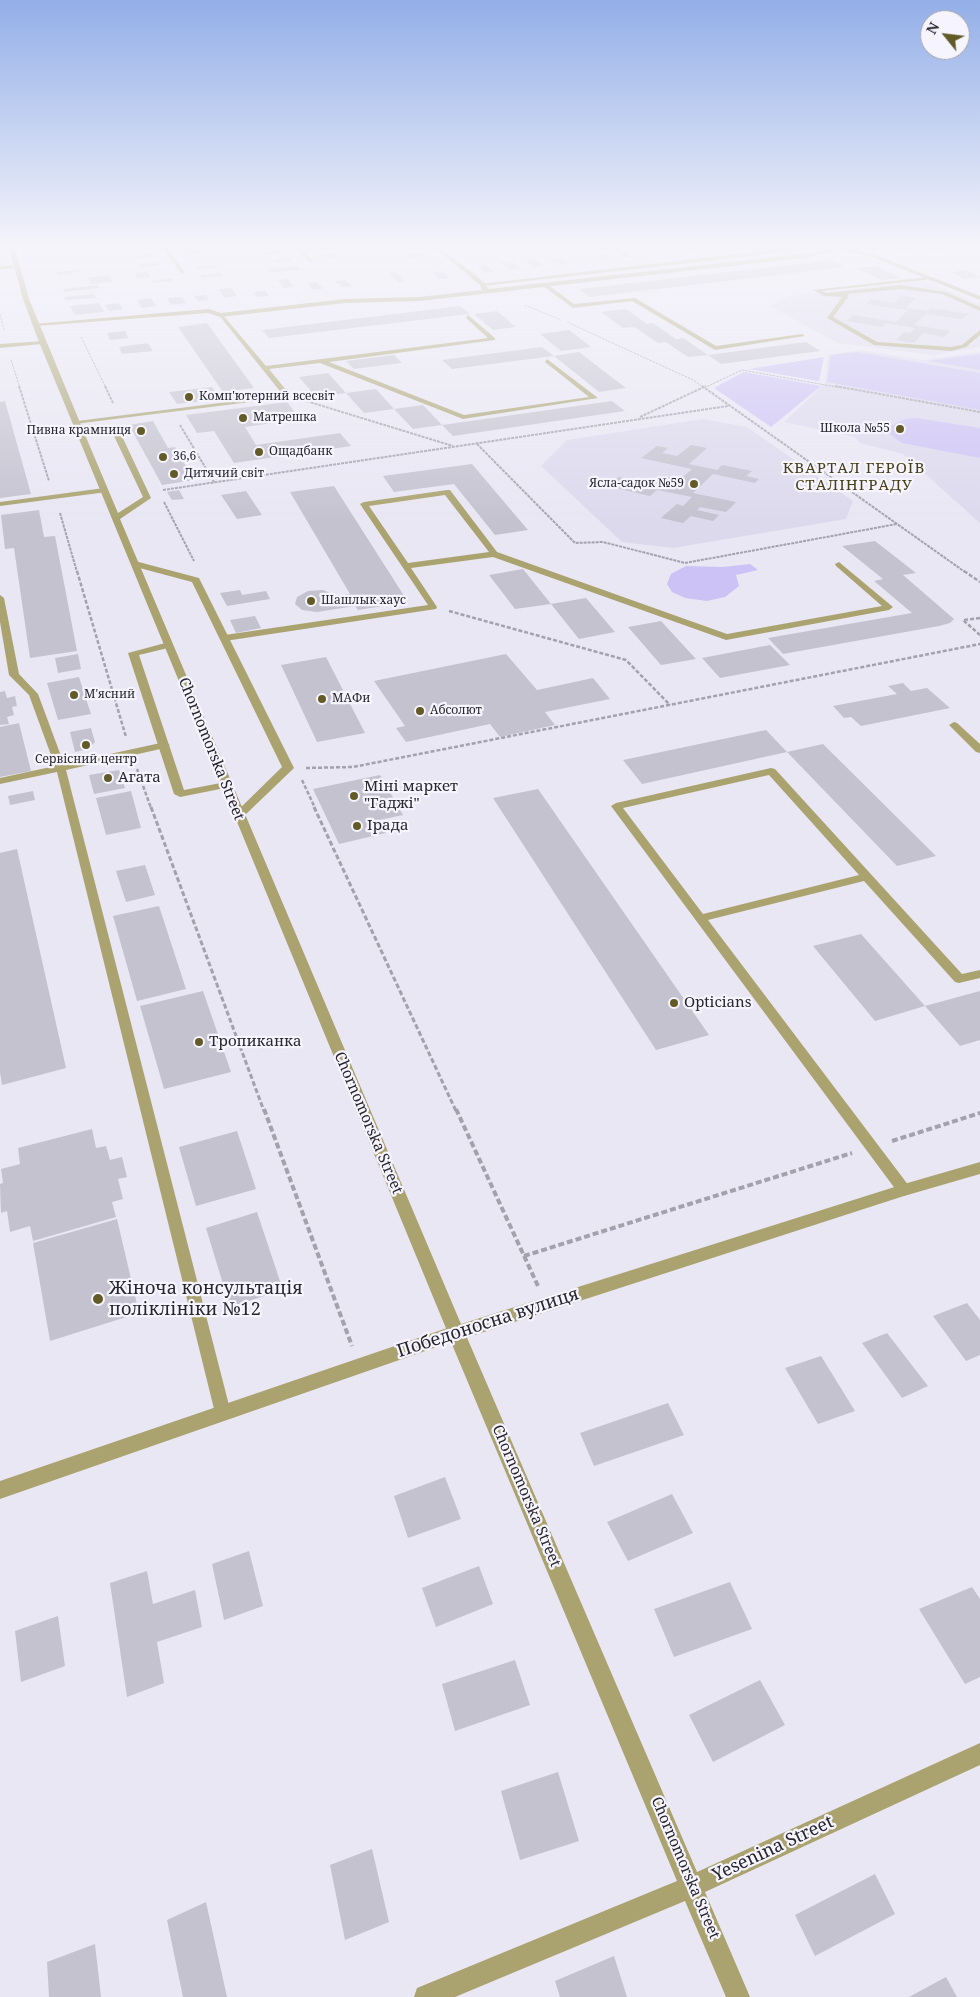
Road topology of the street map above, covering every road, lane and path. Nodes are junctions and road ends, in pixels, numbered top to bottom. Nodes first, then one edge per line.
1 (40, 337) edge
2 (82, 337) edge
3 (239, 337) edge
4 (492, 337) edge
5 (600, 337) edge
6 (697, 337) edge
7 (793, 337) edge
8 (864, 337) edge
9 (974, 337) edge
10 (42, 342) junction
11 (3, 346) edge
12 (321, 361) junction
13 (547, 361) dead end
14 (266, 368) junction
15 (705, 389) junction
16 (288, 396) junction
17 (729, 406) junction
18 (172, 411) junction
19 (980, 412) edge
20 (120, 417) junction
21 (634, 420) junction
22 (78, 425) junction
23 (476, 443) junction
24 (454, 447) junction
25 (214, 482) junction
26 (104, 490) junction
27 (158, 491) dead end
28 (55, 497) junction
29 (162, 499) dead end
30 (0, 504) edge
31 (116, 518) junction
32 (897, 524) junction
33 (494, 554) junction
34 (135, 564) junction
35 (839, 564) dead end
36 (406, 566) junction
37 (198, 568) dead end
38 (980, 582) edge
39 (0, 598) edge
40 (433, 607) junction
41 (980, 618) edge
42 (980, 635) edge
43 (225, 638) junction
44 (980, 644) edge
45 (169, 646) junction
46 (670, 705) junction
47 (954, 725) dead end
48 (165, 745) junction
49 (980, 750) edge
50 (131, 753) junction
51 (292, 768) junction
52 (61, 769) junction
53 (0, 781) edge
54 (226, 785) junction
55 (239, 815) junction
56 (867, 877) junction
57 (700, 918) junction
58 (980, 974) edge
59 (980, 1113) edge
60 (872, 1147) junction
61 (980, 1168) edge
62 (904, 1190) junction
63 (524, 1256) junction
64 (546, 1304) junction
65 (456, 1333) junction
66 (359, 1366) junction
67 (223, 1413) junction
68 (0, 1490) edge
69 (980, 1754) edge
70 (692, 1886) junction
71 (426, 1997) edge
72 (738, 1997) edge

1 - 10 street, Chornomorska Street
2 - 20 path
3 - 14 lane
4 - 12 lane
5 - 15 path
6 - 7 lane
8 - 9 lane
10 - 11 lane
10 - 22 street, Chornomorska Street
11 - 28 path
12 - 13 lane
12 - 14 lane
14 - 16 lane
15 - 17 path
15 - 19 path
15 - 21 path
16 - 18 lane
16 - 24 path
17 - 21 path
17 - 32 path
18 - 20 lane
18 - 25 path
20 - 22 lane
21 - 23 path
22 - 26 street, Chornomorska Street
22 - 31 street
23 - 24 path
23 - 32 path
24 - 25 path
25 - 27 path
26 - 28 lane
26 - 31 street, Chornomorska Street
28 - 30 lane
28 - 50 path
29 - 37 path
31 - 34 street, Chornomorska Street
32 - 38 path
33 - 35 lane
33 - 36 lane
33 - 36 lane
34 - 43 street
34 - 45 street, Chornomorska Street
36 - 40 lane
39 - 52 lane
40 - 43 lane
40 - 46 path
41 - 42 path
43 - 51 street
44 - 46 path
45 - 48 street
45 - 54 street, Chornomorska Street
46 - 51 path
47 - 49 lane
48 - 50 lane
48 - 54 street
50 - 52 lane
50 - 66 path
51 - 55 street
51 - 63 path
52 - 53 lane
52 - 67 lane
54 - 55 street, Chornomorska Street
55 - 65 street, Chornomorska Street
56 - 57 lane
56 - 57 lane
56 - 58 lane
57 - 60 lane
59 - 60 path
60 - 62 lane
60 - 63 path
61 - 62 street, Победоносна вулиця
62 - 64 street, Победоносна вулиця
63 - 64 path
64 - 65 street, Победоносна вулиця
65 - 66 street, Победоносна вулиця
65 - 70 street, Chornomorska Street
66 - 67 street, Победоносна вулиця
67 - 68 street, Победоносна вулиця
69 - 70 street, Yesenina Street
70 - 71 street, Yesenina Street
70 - 72 street, Chornomorska Street

